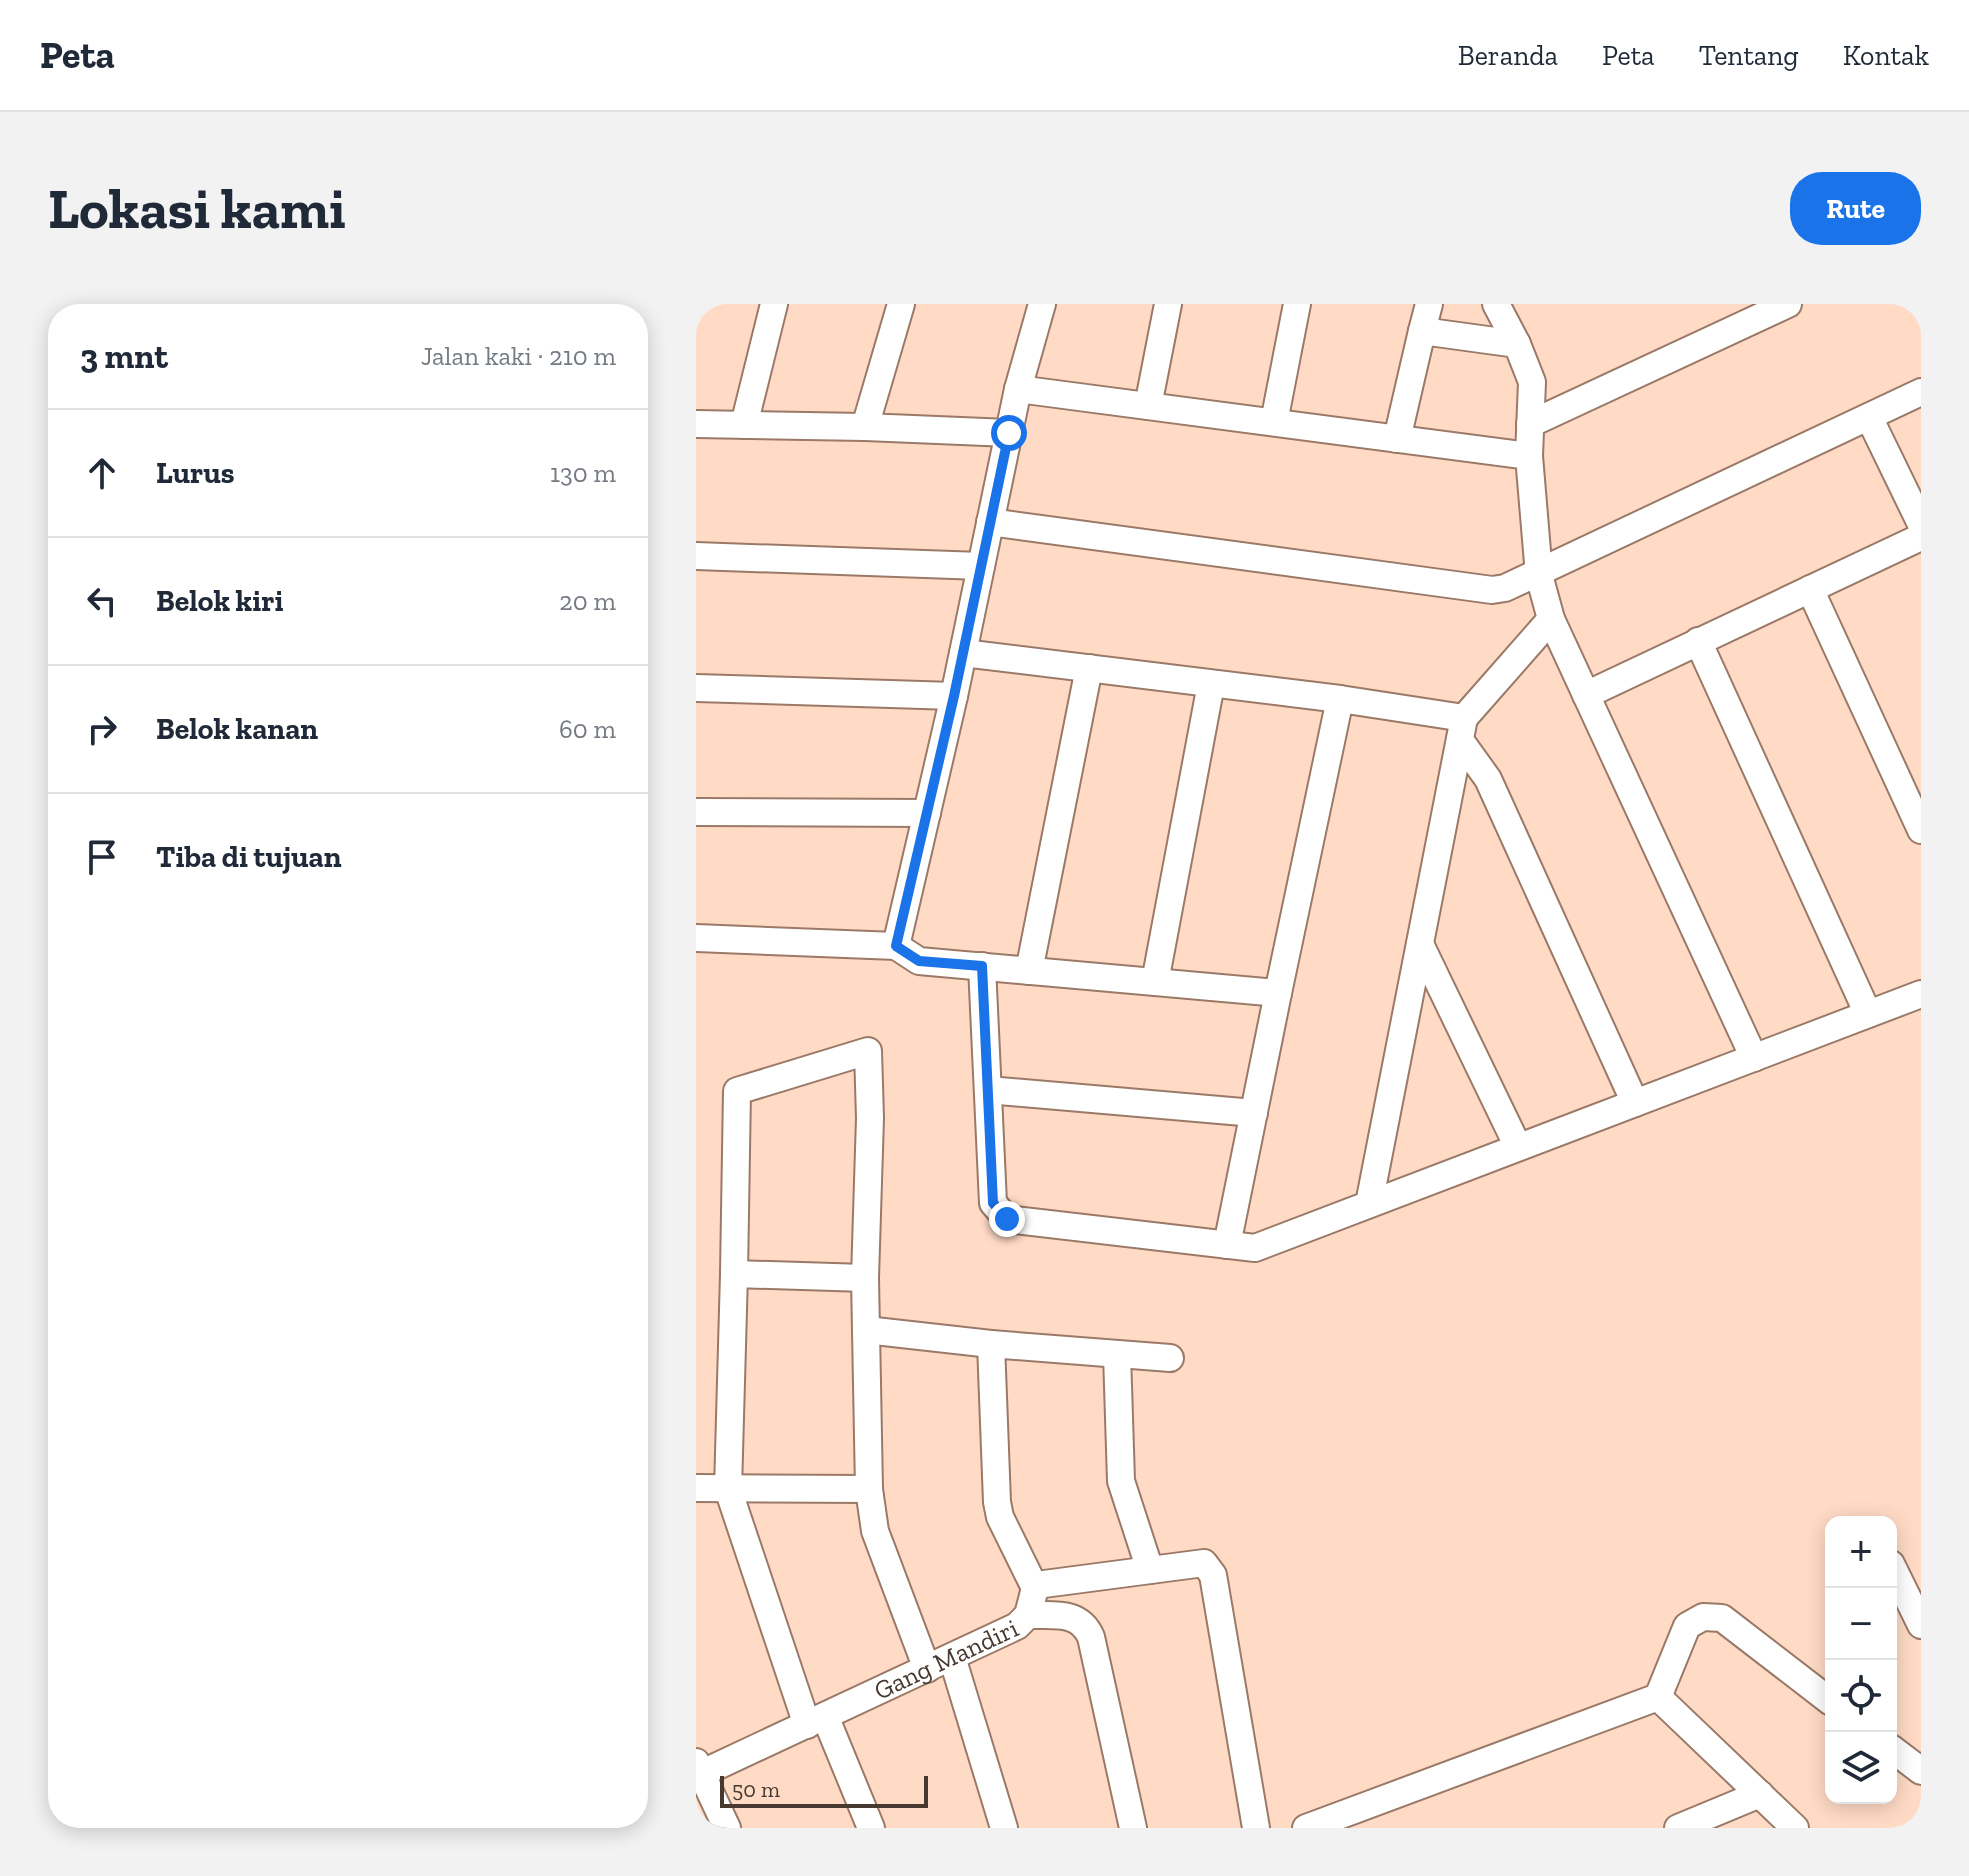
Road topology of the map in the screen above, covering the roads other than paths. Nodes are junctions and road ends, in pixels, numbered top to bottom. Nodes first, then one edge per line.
1 (774, 304) edge
2 (901, 304) edge
3 (1042, 304) edge
4 (1168, 304) edge
5 (1297, 304) edge
6 (1429, 304) edge
7 (1497, 304) edge
8 (1788, 304) edge
9 (1422, 331) junction
10 (1517, 344) junction
11 (1018, 389) junction
12 (1921, 392) edge
13 (1148, 406) junction
14 (1869, 417) junction
15 (1274, 422) junction
16 (696, 424) edge
17 (1530, 424) junction
18 (744, 425) junction
19 (865, 427) junction
20 (1009, 433) junction
21 (1397, 439) junction
22 (1529, 456) junction
23 (990, 522) junction
24 (1921, 524) edge
25 (1921, 537) edge
26 (696, 556) edge
27 (981, 566) junction
28 (1539, 575) junction
29 (1810, 589) junction
30 (1551, 619) junction
31 (1698, 641) junction
32 (963, 653) junction
33 (1089, 668) junction
34 (1211, 684) junction
35 (696, 688) edge
36 (1586, 695) junction
37 (954, 696) junction
38 (1340, 699) junction
39 (1462, 729) junction
40 (696, 812) edge
41 (927, 813) junction
42 (1921, 830) edge
43 (696, 938) edge
44 (1420, 944) junction
45 (896, 946) junction
46 (982, 966) junction
47 (1029, 971) junction
48 (1155, 982) junction
49 (1278, 993) junction
50 (1921, 994) edge
51 (1868, 1014) junction
52 (1754, 1058) junction
53 (988, 1090) junction
54 (1635, 1103) junction
55 (1254, 1113) junction
56 (1518, 1147) junction
57 (1369, 1204) junction
58 (1227, 1245) junction
59 (734, 1274) junction
60 (865, 1278) junction
61 (866, 1330) junction
62 (991, 1344) junction
63 (1117, 1354) junction
64 (1170, 1358) dead end
65 (696, 1488) edge
66 (728, 1489) junction
67 (869, 1489) junction
68 (1150, 1570) junction
69 (1897, 1576) edge
70 (1035, 1588) junction
71 (1028, 1615) junction
72 (1921, 1625) edge
73 (952, 1657) junction
74 (927, 1669) junction
75 (1658, 1697) junction
76 (1825, 1697) edge
77 (816, 1721) junction
78 (1897, 1753) edge
79 (698, 1771) edge
80 (1921, 1771) edge
81 (1760, 1794) junction
82 (727, 1828) edge
83 (871, 1828) edge
84 (1004, 1828) edge
85 (1133, 1828) edge
86 (1256, 1828) edge
87 (1306, 1828) edge
88 (1678, 1828) edge
89 (1795, 1828) edge

1 - 18 street
2 - 19 street
3 - 11 street
4 - 13 street
5 - 15 street
6 - 9 street
7 - 10 street
8 - 17 street
9 - 10 street
9 - 21 street
10 - 17 street
11 - 13 street
11 - 20 street
12 - 14 street
13 - 15 street
14 - 24 street
14 - 28 street
15 - 21 street
16 - 18 street
17 - 22 street
18 - 19 street
19 - 20 street
20 - 23 street
21 - 22 street
22 - 28 street
23 - 27 street
23 - 28 street
25 - 29 street
26 - 27 street
27 - 32 street
28 - 30 street
29 - 31 street
29 - 42 street
30 - 36 street
30 - 39 street
31 - 36 street
31 - 51 street
32 - 33 street
32 - 37 street
33 - 34 street
33 - 47 street
34 - 38 street
34 - 48 street
35 - 37 street
36 - 52 street
37 - 41 street
38 - 39 street
38 - 49 street
39 - 44 street
39 - 54 street
40 - 41 street
41 - 45 street
43 - 45 street
44 - 56 street
44 - 57 street
45 - 46 street
46 - 47 street
46 - 53 street
47 - 48 street
48 - 49 street
49 - 55 street
50 - 51 street
51 - 52 street
52 - 54 street
53 - 55 street
53 - 58 street
54 - 56 street
55 - 58 street
56 - 57 street
57 - 58 street
59 - 60 street
59 - 60 street
59 - 66 street
60 - 61 street
61 - 62 street
61 - 67 street
62 - 63 street
62 - 70 street
63 - 64 street
63 - 68 street
65 - 66 street
66 - 67 street
66 - 77 street
67 - 74 street
68 - 70 street, Gang Mandiri
68 - 86 street, Gang Mandiri
69 - 72 street
70 - 71 street, Gang Mandiri
71 - 73 street, Gang Mandiri
71 - 85 street
73 - 74 street, Gang Mandiri
73 - 84 street
74 - 77 street, Gang Mandiri
75 - 76 street
75 - 81 street
75 - 87 street
77 - 79 street, Gang Mandiri
77 - 83 street
78 - 80 street
79 - 82 street
81 - 88 street
81 - 89 street

